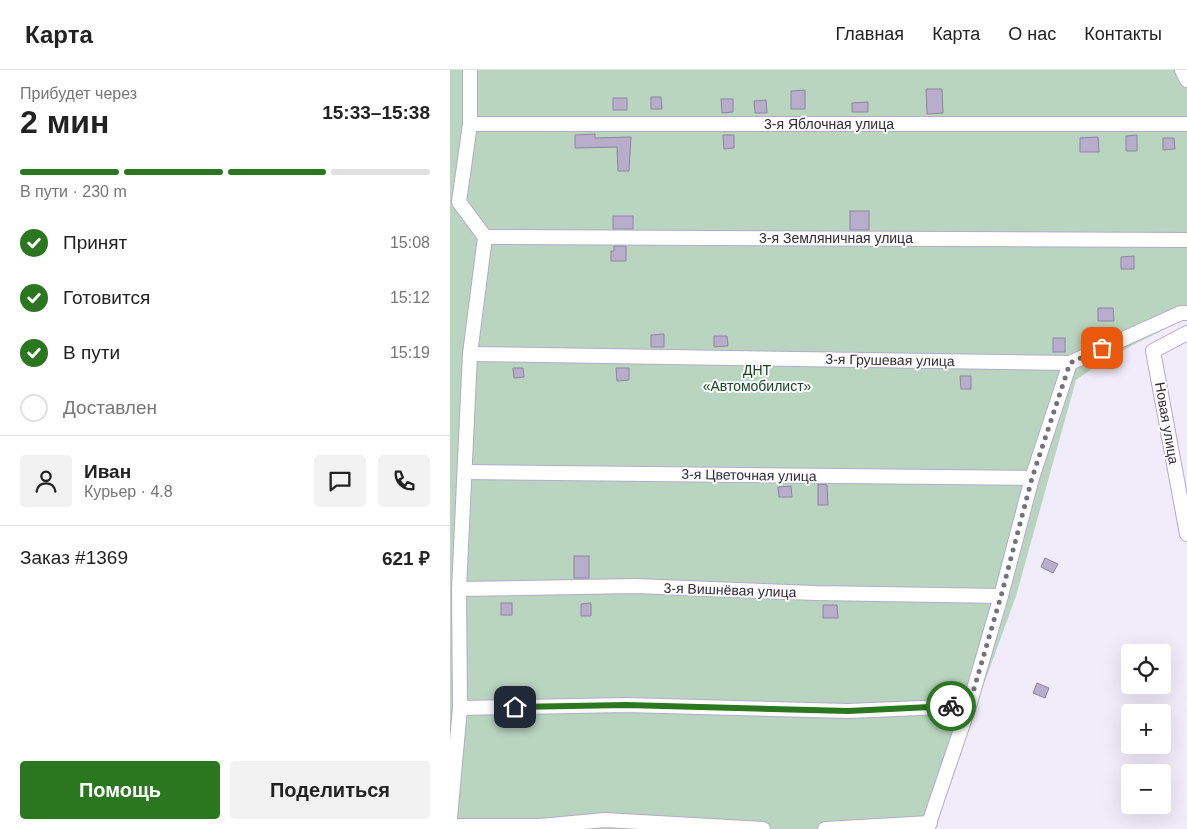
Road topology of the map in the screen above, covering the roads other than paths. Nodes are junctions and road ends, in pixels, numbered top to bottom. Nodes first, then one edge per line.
1 (470, 70) edge
2 (1182, 70) edge
3 (1187, 80) edge
4 (470, 124) junction
5 (1187, 124) edge
6 (485, 237) junction
7 (1187, 240) edge
8 (1185, 312) edge
9 (1187, 333) edge
10 (470, 354) junction
11 (1070, 363) junction
12 (465, 472) junction
13 (1032, 478) junction
14 (1187, 534) edge
15 (459, 589) junction
16 (1001, 596) junction
17 (969, 706) junction
18 (460, 708) junction
19 (450, 818) edge
20 (450, 826) edge
21 (928, 826) edge
22 (763, 829) edge
23 (824, 829) edge

1 - 4 street
2 - 3 street
4 - 5 street, 3-я Яблочная улица
4 - 6 street
6 - 7 street, 3-я Земляничная улица
6 - 10 street
8 - 11 street
9 - 14 street, Новая улица
10 - 11 street, 3-я Грушевая улица
10 - 12 street
11 - 13 street
12 - 13 street, 3-я Цветочная улица
12 - 15 street
13 - 16 street
15 - 16 street, 3-я Вишнёвая улица
15 - 18 street
16 - 17 street
17 - 18 street
17 - 21 street
18 - 19 street
20 - 22 street
21 - 23 street

